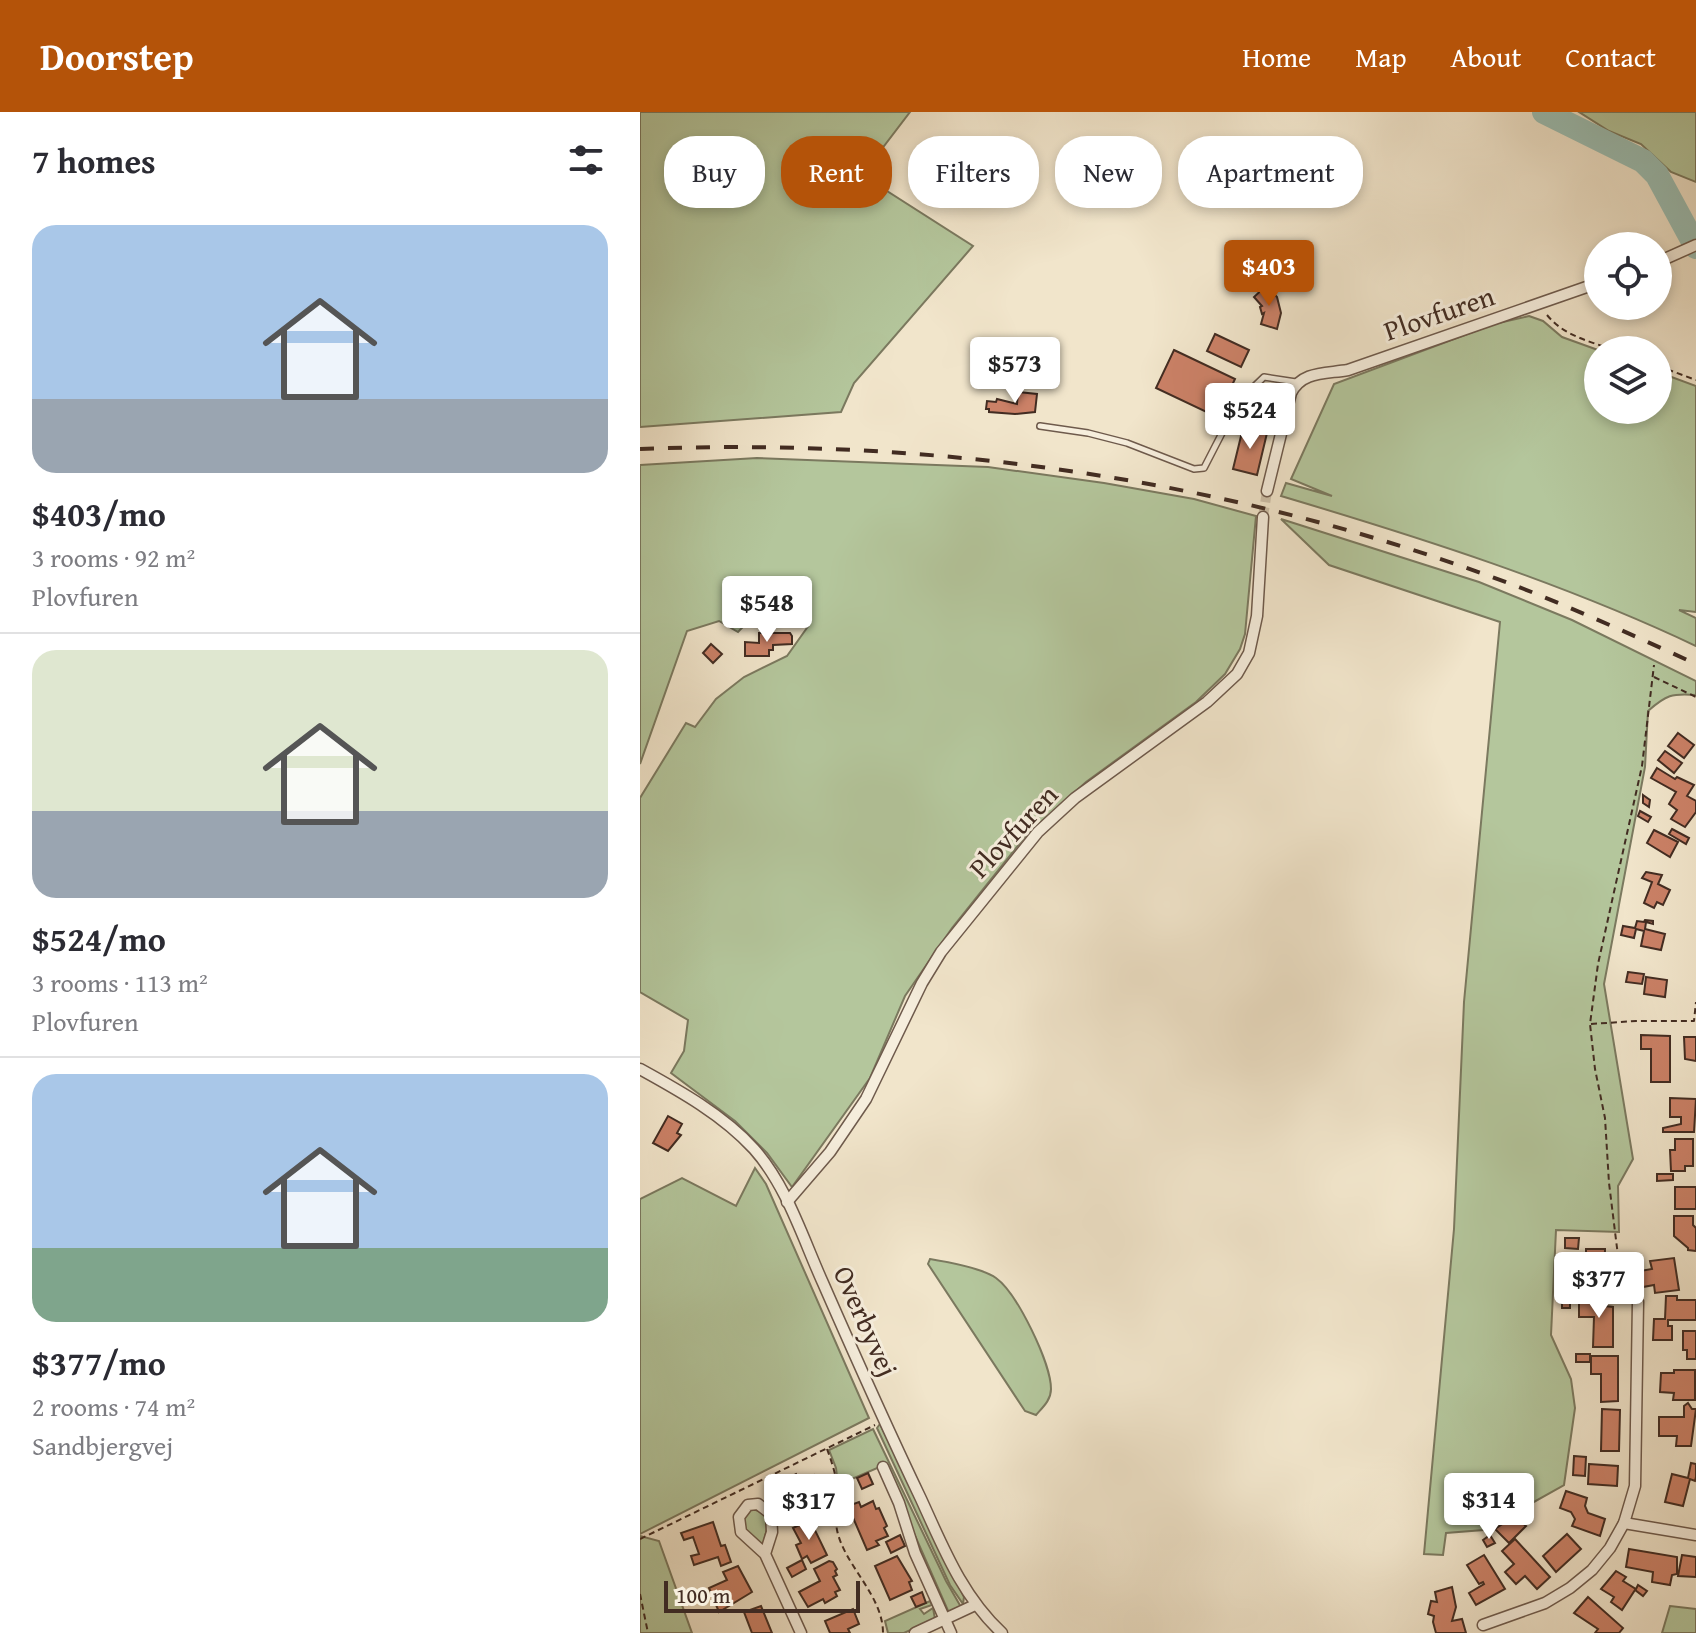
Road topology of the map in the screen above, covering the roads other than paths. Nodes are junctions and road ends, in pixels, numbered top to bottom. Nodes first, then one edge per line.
1 (1696, 245) edge
2 (1672, 256) edge
3 (1584, 288) edge
4 (1296, 382) junction
5 (1040, 426) dead end
6 (1267, 491) tunnel mouth
7 (1263, 517) tunnel mouth
8 (640, 1069) edge
9 (787, 1202) junction
10 (1638, 1302) road end
11 (883, 1467) dead end
12 (1624, 1523) junction
13 (1696, 1535) edge
14 (765, 1554) junction
15 (975, 1605) junction
16 (945, 1619) junction
17 (1483, 1625) dead end
18 (801, 1633) edge
19 (915, 1633) edge
20 (951, 1633) edge
21 (1002, 1633) edge

1 - 2 street
3 - 4 street, Plovfuren
4 - 5 lane, Plovfuren
4 - 6 street
7 - 9 street, Plovfuren
8 - 9 street, Overbyvej
9 - 15 street, Overbyvej
10 - 12 street
11 - 16 street
12 - 13 street
12 - 17 street
14 - 14 street
14 - 18 street
15 - 16 street
15 - 21 street, Overbyvej
16 - 19 street
16 - 20 street

